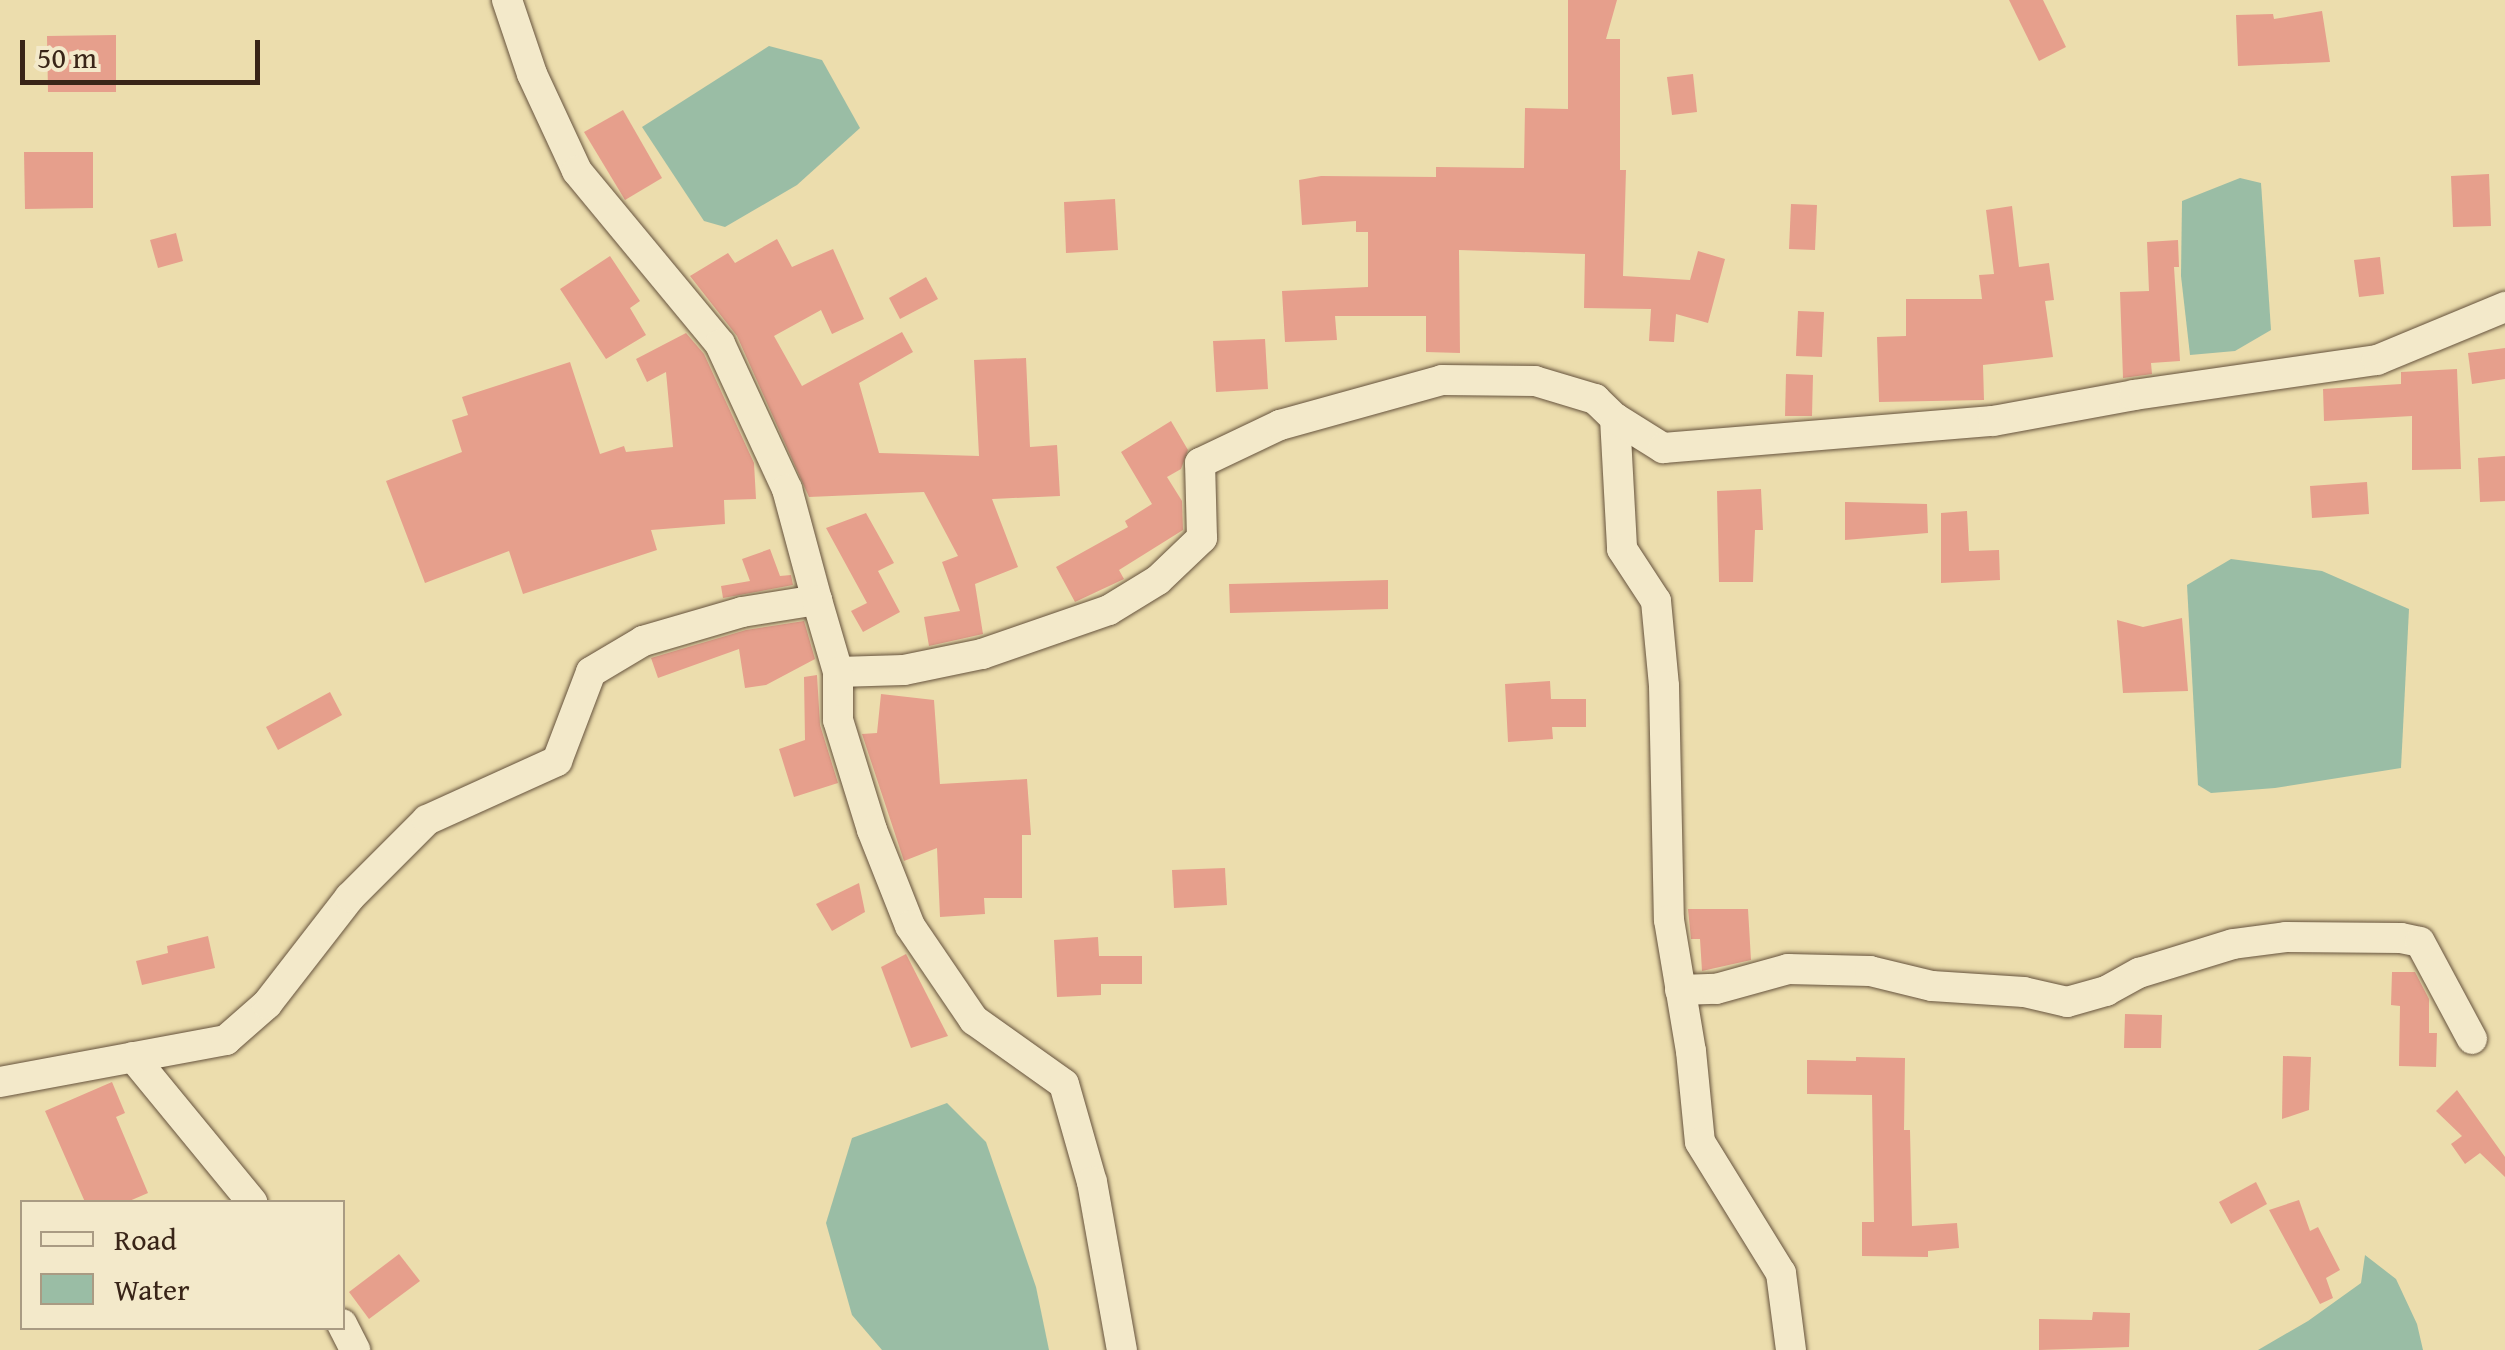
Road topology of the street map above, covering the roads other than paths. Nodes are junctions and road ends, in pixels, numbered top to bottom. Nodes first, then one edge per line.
1 (507, 0) edge
2 (2505, 307) edge
3 (1616, 418) junction
4 (817, 600) junction
5 (838, 672) junction
6 (1680, 990) junction
7 (2472, 1038) dead end
8 (133, 1057) junction
9 (0, 1082) edge
10 (250, 1200) edge
11 (1122, 1350) edge
12 (1791, 1350) edge

1 - 4 street
2 - 3 street
3 - 5 street
3 - 6 street
4 - 5 street
4 - 8 street
5 - 11 street
6 - 7 street
6 - 12 street
8 - 9 street
8 - 10 street

